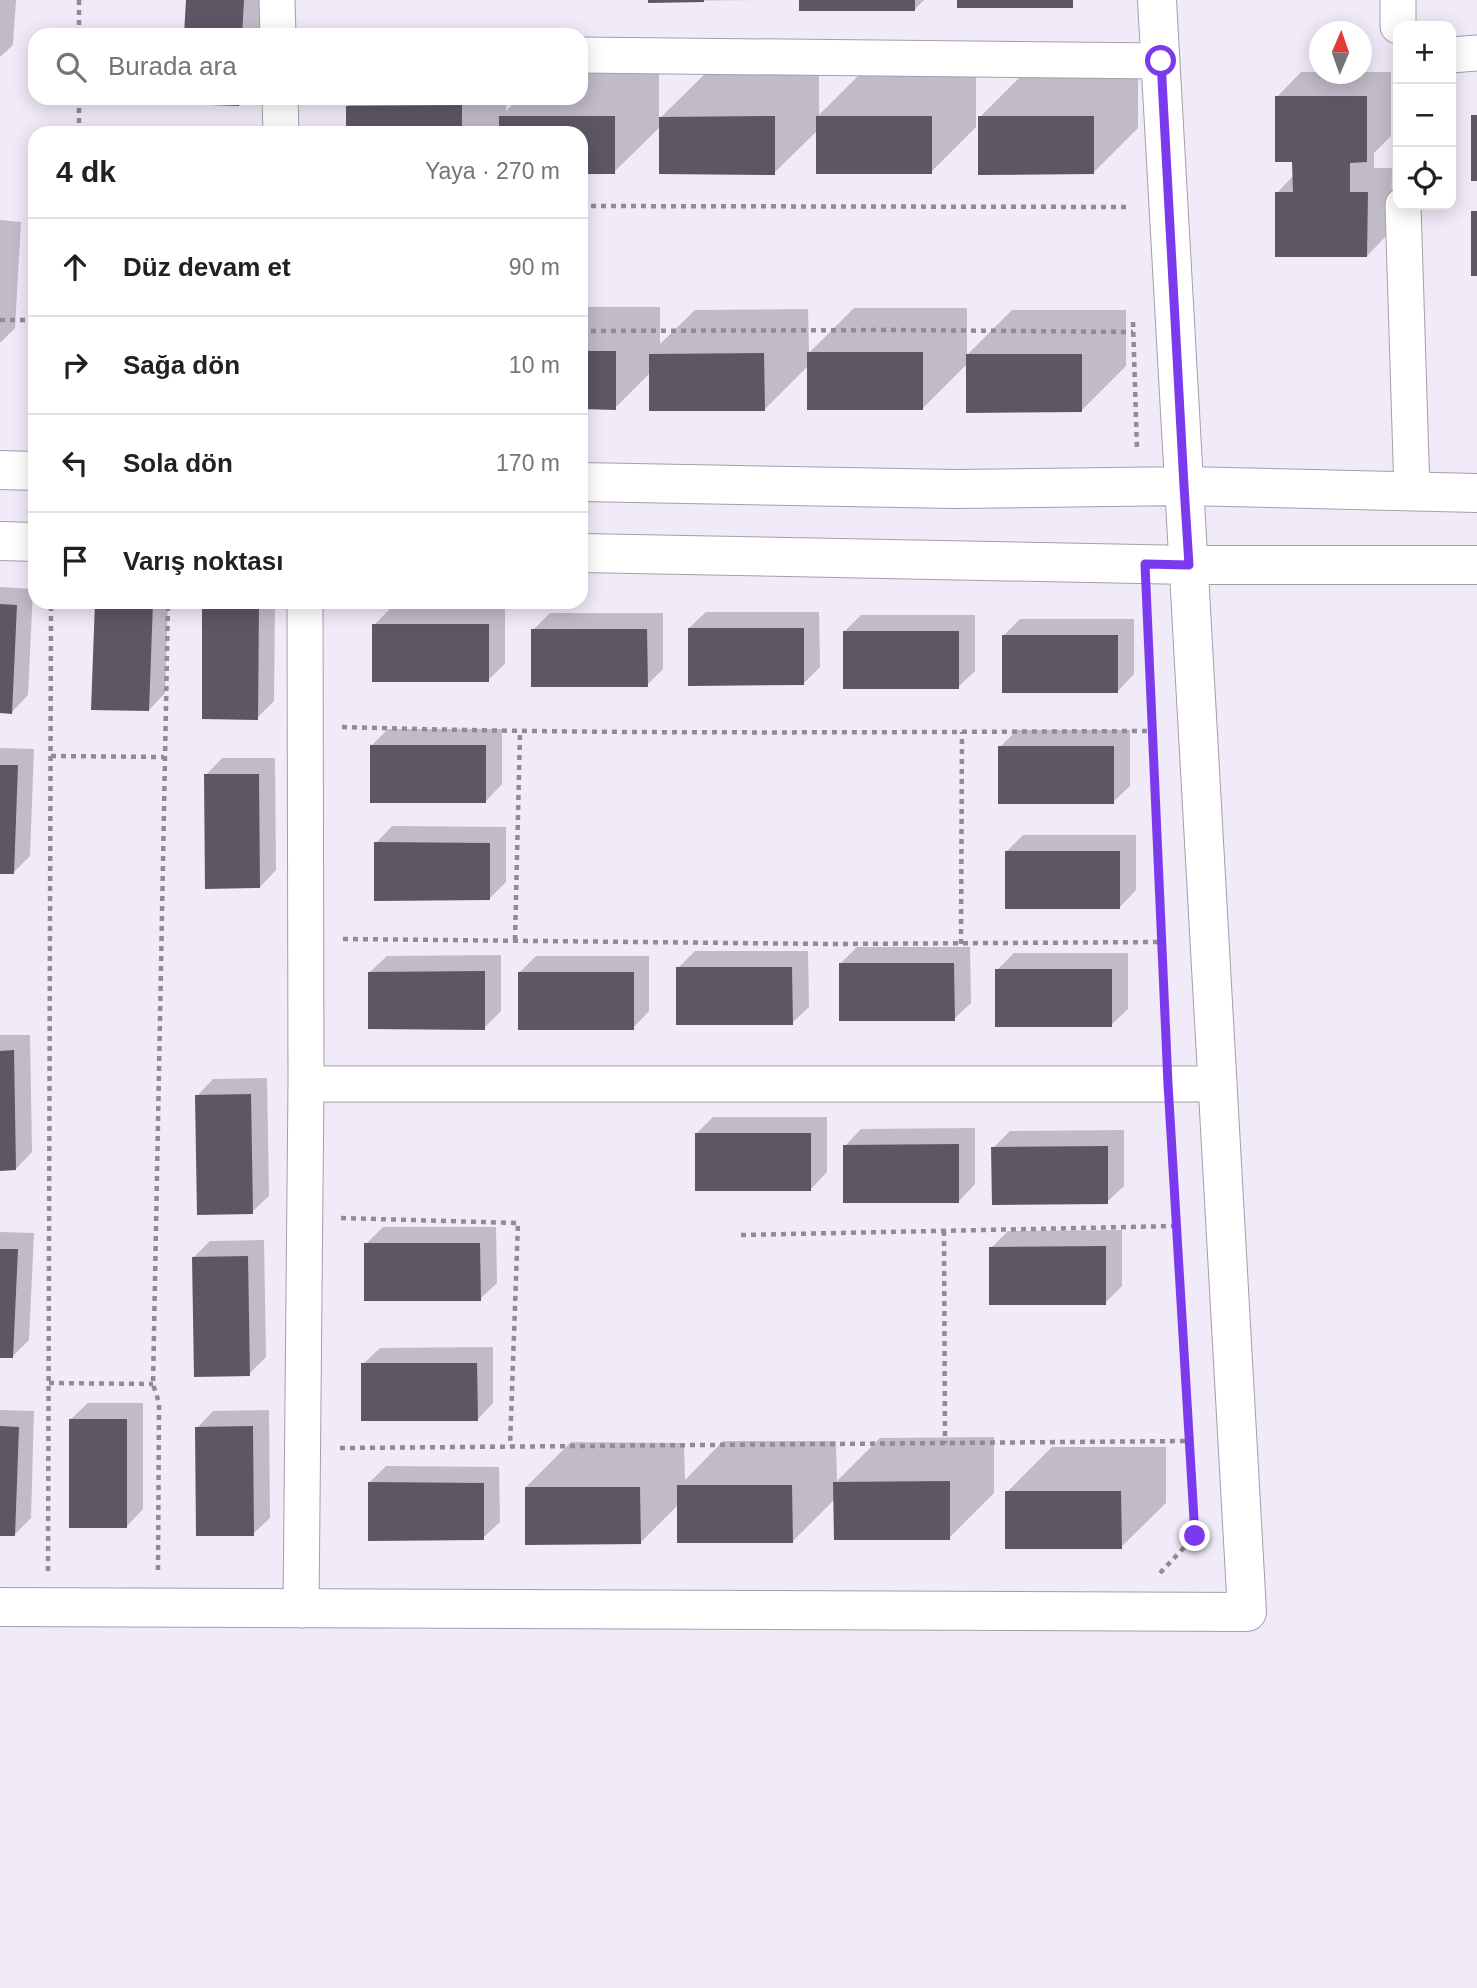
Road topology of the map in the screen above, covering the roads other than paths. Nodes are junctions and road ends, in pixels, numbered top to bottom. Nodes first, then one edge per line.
1 (276, 0) edge
2 (1157, 0) edge
3 (1398, 0) edge
4 (1398, 21) edge
5 (278, 28) edge
6 (1477, 53) edge
7 (588, 55) edge
8 (1456, 55) edge
9 (1161, 61) junction
10 (280, 105) edge
11 (281, 126) edge
12 (1403, 210) edge
13 (0, 470) edge
14 (28, 471) edge
15 (588, 482) edge
16 (1184, 486) junction
17 (1412, 492) junction
18 (1477, 493) edge
19 (0, 541) edge
20 (28, 542) edge
21 (588, 553) edge
22 (1189, 565) junction
23 (1477, 565) edge
24 (305, 609) edge
25 (306, 1084) junction
26 (1219, 1084) junction
27 (0, 1607) edge
28 (301, 1610) junction

1 - 5 street
2 - 9 street
3 - 4 street
6 - 8 street
7 - 9 street
9 - 16 street
10 - 11 street
12 - 17 street
13 - 14 street
15 - 16 street
16 - 17 street
16 - 22 street
17 - 18 street
19 - 20 street
21 - 22 street
22 - 23 street
22 - 26 street
24 - 25 street
25 - 26 street
25 - 28 street
26 - 28 street
27 - 28 street

